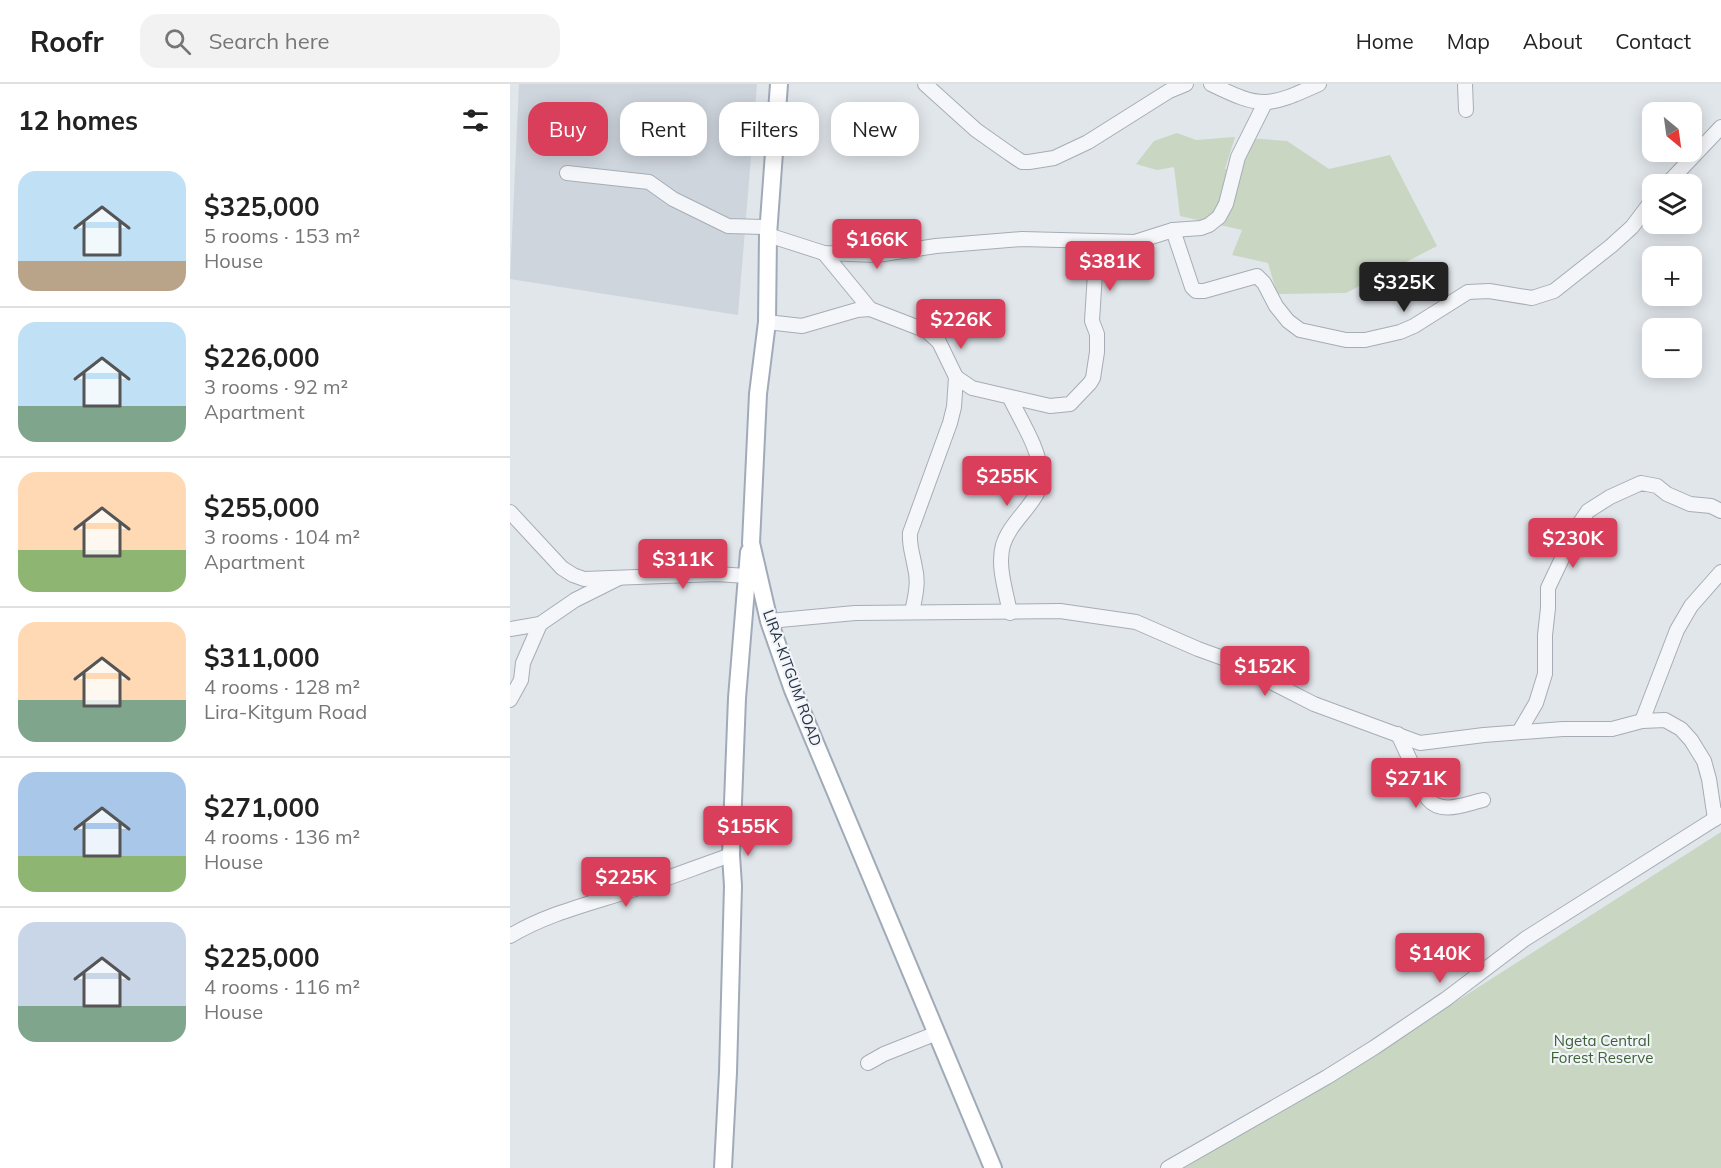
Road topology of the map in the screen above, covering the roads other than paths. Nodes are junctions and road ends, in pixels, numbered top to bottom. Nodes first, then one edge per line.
1 (779, 84) edge
2 (925, 84) edge
3 (1186, 84) edge
4 (1211, 84) edge
5 (1319, 84) edge
6 (1465, 84) edge
7 (1266, 103) junction
8 (1466, 110) dead end
9 (1721, 127) edge
10 (567, 173) dead end
11 (1678, 174) edge
12 (1642, 214) edge
13 (1173, 230) junction
14 (768, 231) junction
15 (1097, 242) junction
16 (824, 254) junction
17 (870, 309) junction
18 (767, 322) junction
19 (956, 377) junction
20 (1011, 398) junction
21 (1721, 511) edge
22 (510, 512) edge
23 (751, 543) junction
24 (1721, 572) edge
25 (623, 576) junction
26 (746, 576) junction
27 (912, 612) junction
28 (1010, 613) junction
29 (769, 621) junction
30 (540, 624) junction
31 (510, 629) edge
32 (510, 700) edge
33 (1642, 721) junction
34 (1519, 732) junction
35 (1398, 734) junction
36 (1483, 800) dead end
37 (1718, 817) edge
38 (730, 855) junction
39 (510, 936) edge
40 (937, 1033) junction
41 (868, 1063) dead end
42 (723, 1168) edge
43 (993, 1168) edge
44 (1168, 1168) edge

1 - 14 main road, LIRA-KITGUM ROAD
2 - 3 street
4 - 7 street
5 - 7 street
6 - 8 street
7 - 13 street
9 - 11 street
10 - 14 street
12 - 13 street
13 - 15 street
14 - 16 street
14 - 18 main road, LIRA-KITGUM ROAD
15 - 16 street
15 - 20 street
16 - 17 street
17 - 18 street
17 - 19 street
18 - 23 main road, LIRA-KITGUM ROAD
19 - 20 street
19 - 27 street
20 - 28 street
21 - 34 street
22 - 25 street
23 - 26 main road
23 - 29 main road, LIRA-KITGUM ROAD
24 - 33 street
25 - 26 street
25 - 30 street
26 - 38 main road
27 - 28 street
27 - 29 street
28 - 35 street
29 - 40 main road, LIRA-KITGUM ROAD
30 - 31 street
30 - 32 street
33 - 34 street
33 - 37 street
34 - 35 street
35 - 36 street
37 - 44 street
38 - 39 street
38 - 42 main road
40 - 41 street
40 - 43 main road, LIRA-KITGUM ROAD

